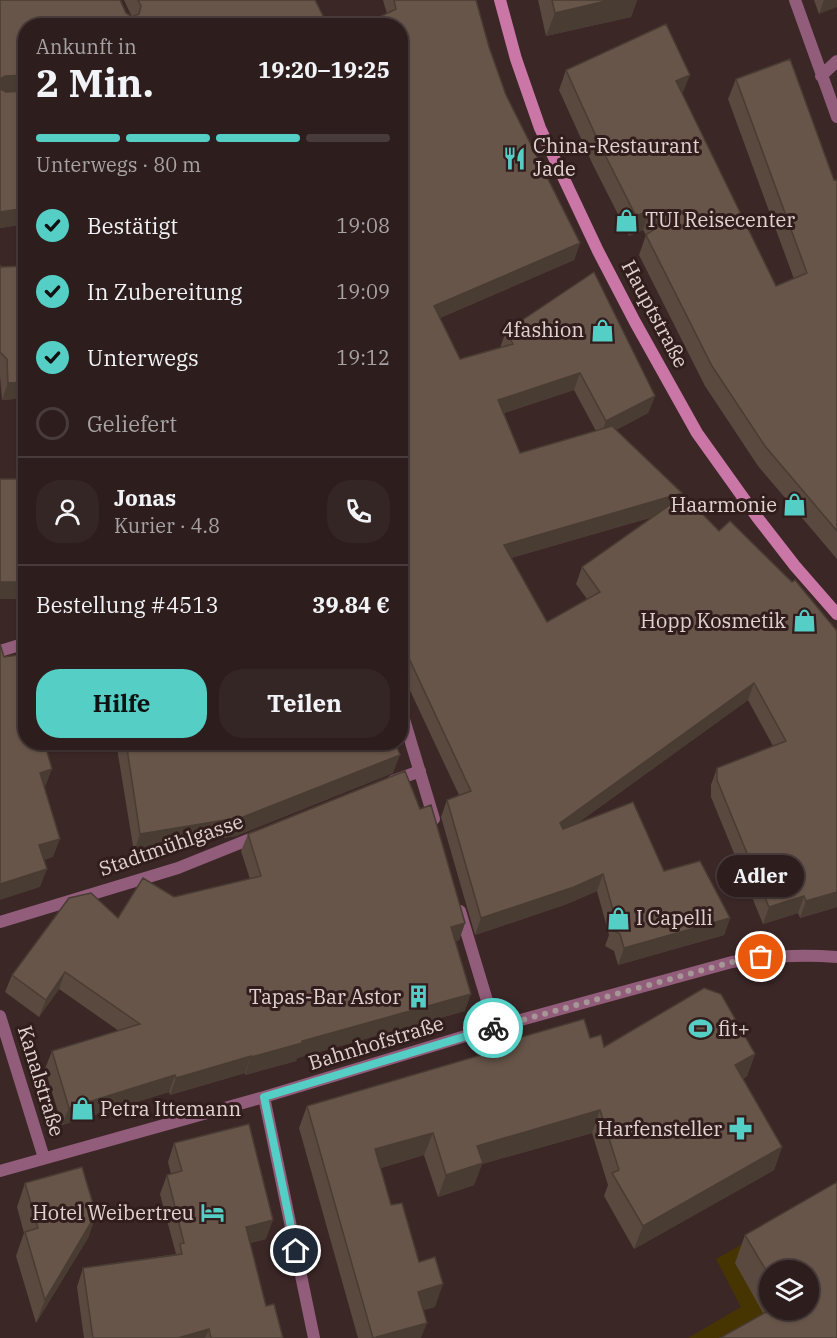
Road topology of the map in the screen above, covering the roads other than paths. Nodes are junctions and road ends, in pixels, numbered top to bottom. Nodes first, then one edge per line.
1 (500, 0) edge
2 (795, 0) edge
3 (837, 61) edge
4 (822, 76) junction
5 (837, 117) edge
6 (837, 614) edge
7 (18, 646) edge
8 (0, 651) edge
9 (408, 732) edge
10 (420, 771) junction
11 (387, 784) edge
12 (436, 827) edge
13 (277, 828) edge
14 (455, 894) edge
15 (0, 922) edge
16 (837, 957) edge
17 (0, 1016) edge
18 (495, 1027) junction
19 (264, 1097) junction
20 (44, 1158) junction
21 (0, 1171) edge
22 (314, 1338) edge

1 - 6 street, Hauptstraße
2 - 4 street
3 - 4 street
4 - 5 street
7 - 8 street
9 - 10 street
10 - 11 street
10 - 12 street
13 - 15 street, Stadtmühlgasse
14 - 18 street
16 - 18 street, Bahnhofstraße
17 - 20 street, Kanalstraße
18 - 19 street, Bahnhofstraße
19 - 20 street, Bahnhofstraße
19 - 22 street
20 - 21 street, Bahnhofstraße

